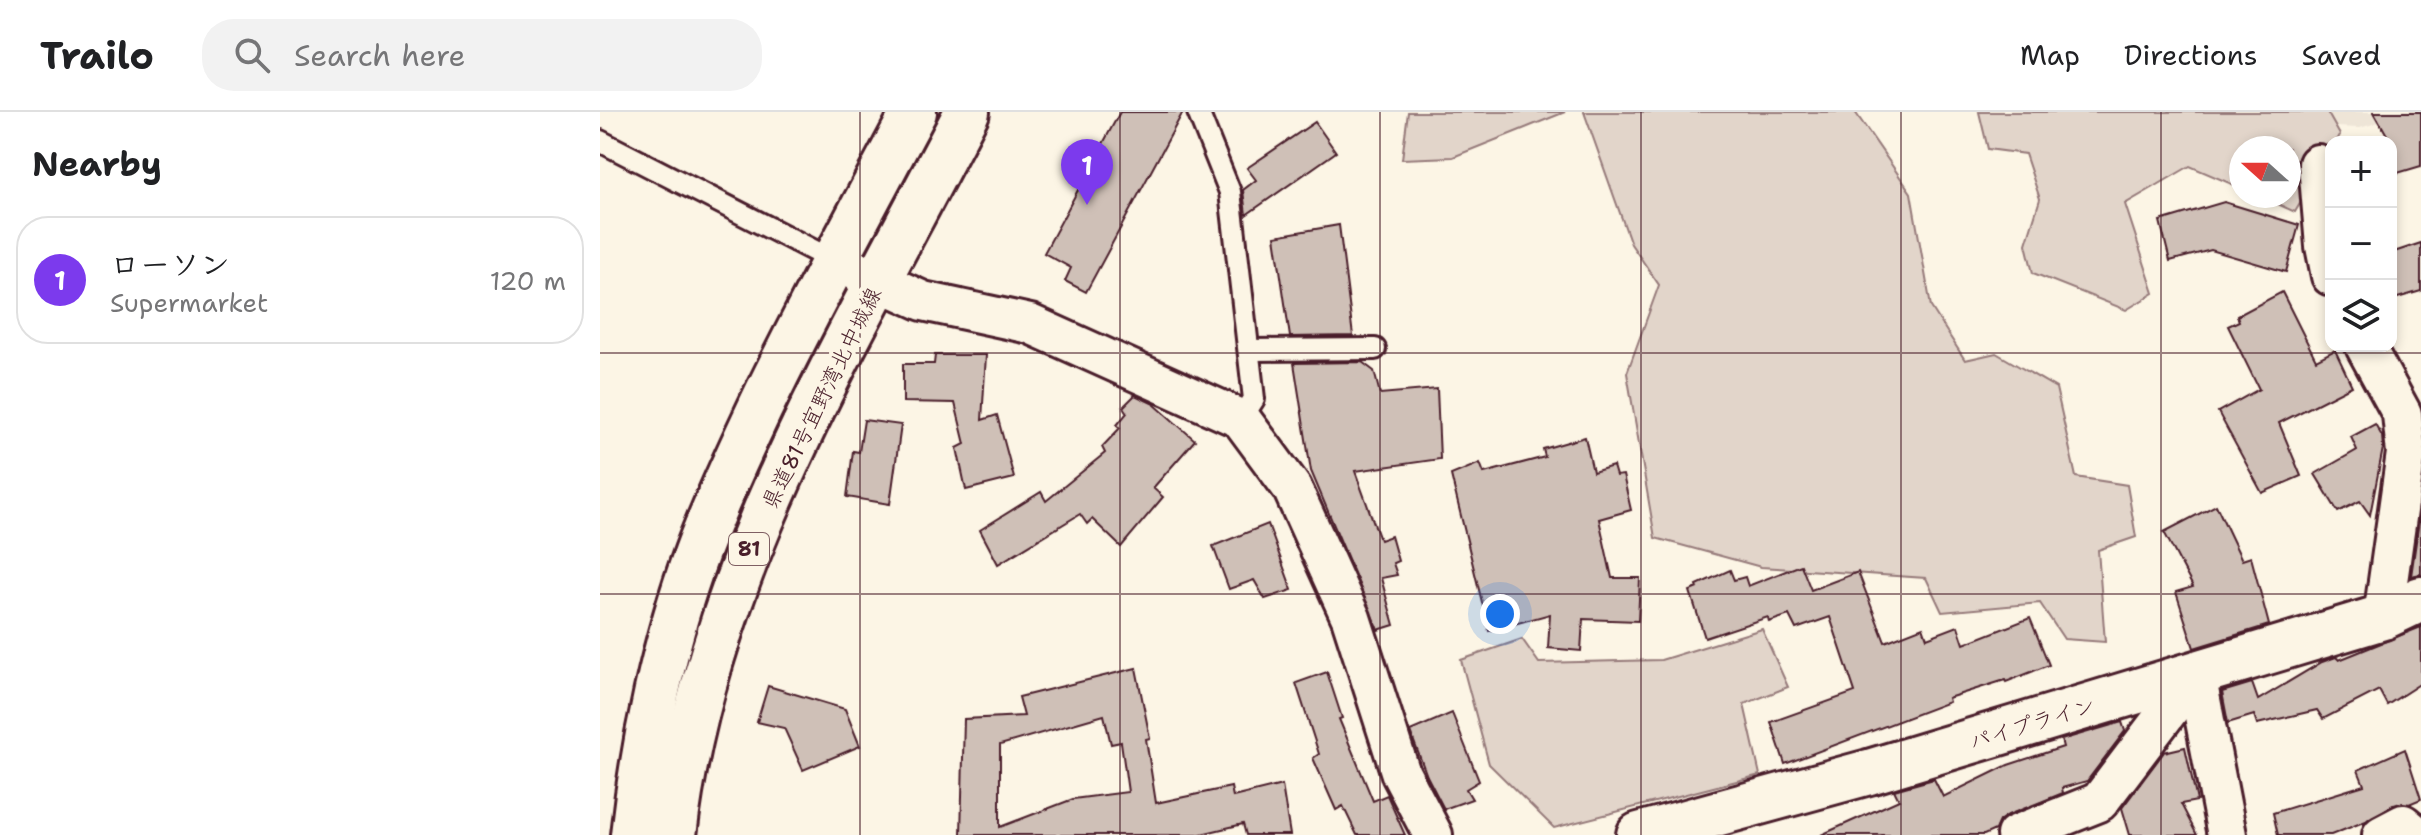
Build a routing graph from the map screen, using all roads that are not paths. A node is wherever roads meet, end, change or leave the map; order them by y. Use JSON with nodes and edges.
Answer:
{"nodes":[{"id":1,"x":914,"y":112,"type":"edge"},
{"id":2,"x":967,"y":112,"type":"edge"},
{"id":3,"x":1198,"y":112,"type":"edge"},
{"id":4,"x":600,"y":141,"type":"edge"},
{"id":5,"x":2318,"y":164,"type":"dead end"},
{"id":6,"x":2325,"y":246,"type":"edge"},
{"id":7,"x":834,"y":261,"type":"junction"},
{"id":8,"x":878,"y":283,"type":"junction"},
{"id":9,"x":1375,"y":349,"type":"dead end"},
{"id":10,"x":1249,"y":350,"type":"junction"},
{"id":11,"x":2368,"y":352,"type":"edge"},
{"id":12,"x":1241,"y":419,"type":"junction"},
{"id":13,"x":2402,"y":608,"type":"edge"},
{"id":14,"x":2196,"y":674,"type":"junction"},
{"id":15,"x":633,"y":835,"type":"edge"},
{"id":16,"x":674,"y":835,"type":"edge"},
{"id":17,"x":1433,"y":835,"type":"edge"},
{"id":18,"x":1639,"y":835,"type":"edge"},
{"id":19,"x":2016,"y":835,"type":"edge"},
{"id":20,"x":2227,"y":835,"type":"edge"},
{"id":21,"x":2382,"y":835,"type":"edge"},
{"id":22,"x":2416,"y":835,"type":"edge"}],
"edges":[{"from":1,"to":7,"type":"main road","number":"81"},
{"from":2,"to":8,"type":"main road","name":"県道81号宜野湾北中城線","number":"81"},
{"from":3,"to":10,"type":"lane"},
{"from":4,"to":7,"type":"lane"},
{"from":5,"to":6,"type":"street"},
{"from":7,"to":8,"type":"street"},
{"from":7,"to":15,"type":"main road","number":"81"},
{"from":8,"to":12,"type":"street"},
{"from":8,"to":16,"type":"main road","name":"県道81号宜野湾北中城線","number":"81"},
{"from":9,"to":10,"type":"lane"},
{"from":10,"to":12,"type":"lane"},
{"from":11,"to":13,"type":"street"},
{"from":12,"to":17,"type":"street"},
{"from":13,"to":14,"type":"main road","name":"パイプライン"},
{"from":14,"to":18,"type":"main road","name":"パイプライン"},
{"from":14,"to":19,"type":"street"},
{"from":14,"to":20,"type":"street"},
{"from":21,"to":22,"type":"street"}]}
